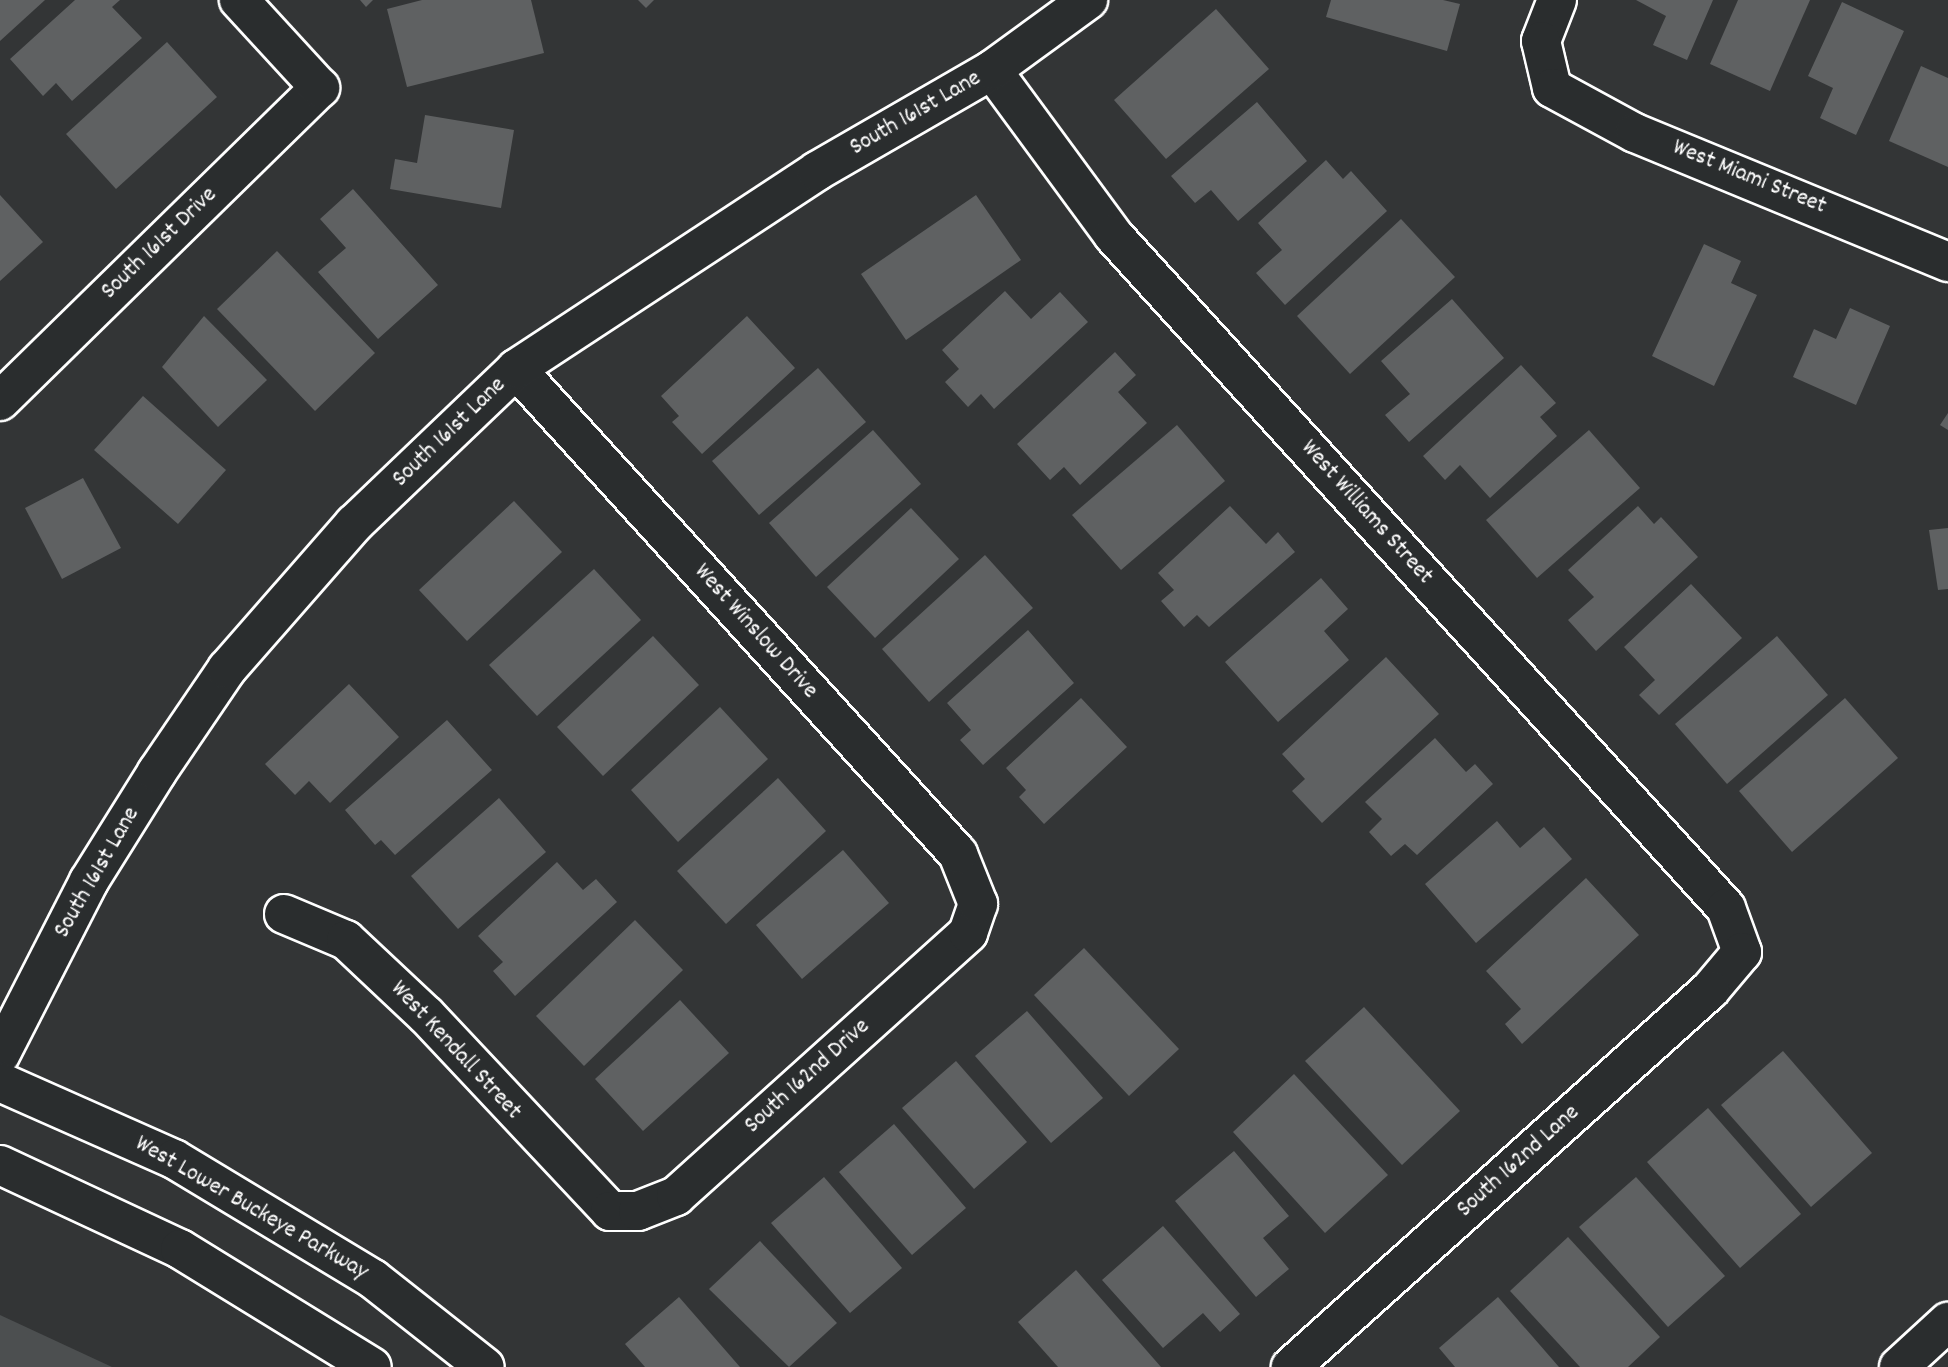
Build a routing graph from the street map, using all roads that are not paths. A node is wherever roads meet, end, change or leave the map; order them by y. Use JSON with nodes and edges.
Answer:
{"nodes":[{"id":1,"x":239,"y":0,"type":"edge"},
{"id":2,"x":1088,"y":0,"type":"edge"},
{"id":3,"x":1557,"y":0,"type":"edge"},
{"id":4,"x":992,"y":70,"type":"junction"},
{"id":5,"x":1948,"y":262,"type":"edge"},
{"id":6,"x":516,"y":369,"type":"junction"},
{"id":7,"x":0,"y":401,"type":"edge"},
{"id":8,"x":978,"y":904,"type":"joint"},
{"id":9,"x":284,"y":914,"type":"dead end"},
{"id":10,"x":1742,"y":952,"type":"joint"},
{"id":11,"x":0,"y":1055,"type":"edge"},
{"id":12,"x":0,"y":1082,"type":"edge"},
{"id":13,"x":0,"y":1165,"type":"edge"},
{"id":14,"x":610,"y":1211,"type":"joint"},
{"id":15,"x":1948,"y":1322,"type":"edge"},
{"id":16,"x":372,"y":1367,"type":"edge"},
{"id":17,"x":485,"y":1367,"type":"edge"},
{"id":18,"x":1292,"y":1367,"type":"edge"},
{"id":19,"x":1899,"y":1367,"type":"edge"}],
"edges":[{"from":1,"to":7,"type":"street","name":"South 161st Drive"},
{"from":2,"to":4,"type":"street","name":"South 161st Lane"},
{"from":3,"to":5,"type":"street","name":"West Miami Street"},
{"from":4,"to":6,"type":"street","name":"South 161st Lane"},
{"from":4,"to":10,"type":"street","name":"West Williams Street"},
{"from":6,"to":8,"type":"street","name":"West Winslow Drive"},
{"from":6,"to":11,"type":"street","name":"South 161st Lane"},
{"from":8,"to":14,"type":"street","name":"South 162nd Drive"},
{"from":9,"to":14,"type":"street","name":"West Kendall Street"},
{"from":10,"to":18,"type":"street","name":"South 162nd Lane"},
{"from":12,"to":17,"type":"street","name":"West Lower Buckeye Parkway"},
{"from":13,"to":16,"type":"street"},
{"from":15,"to":19,"type":"street"}]}
